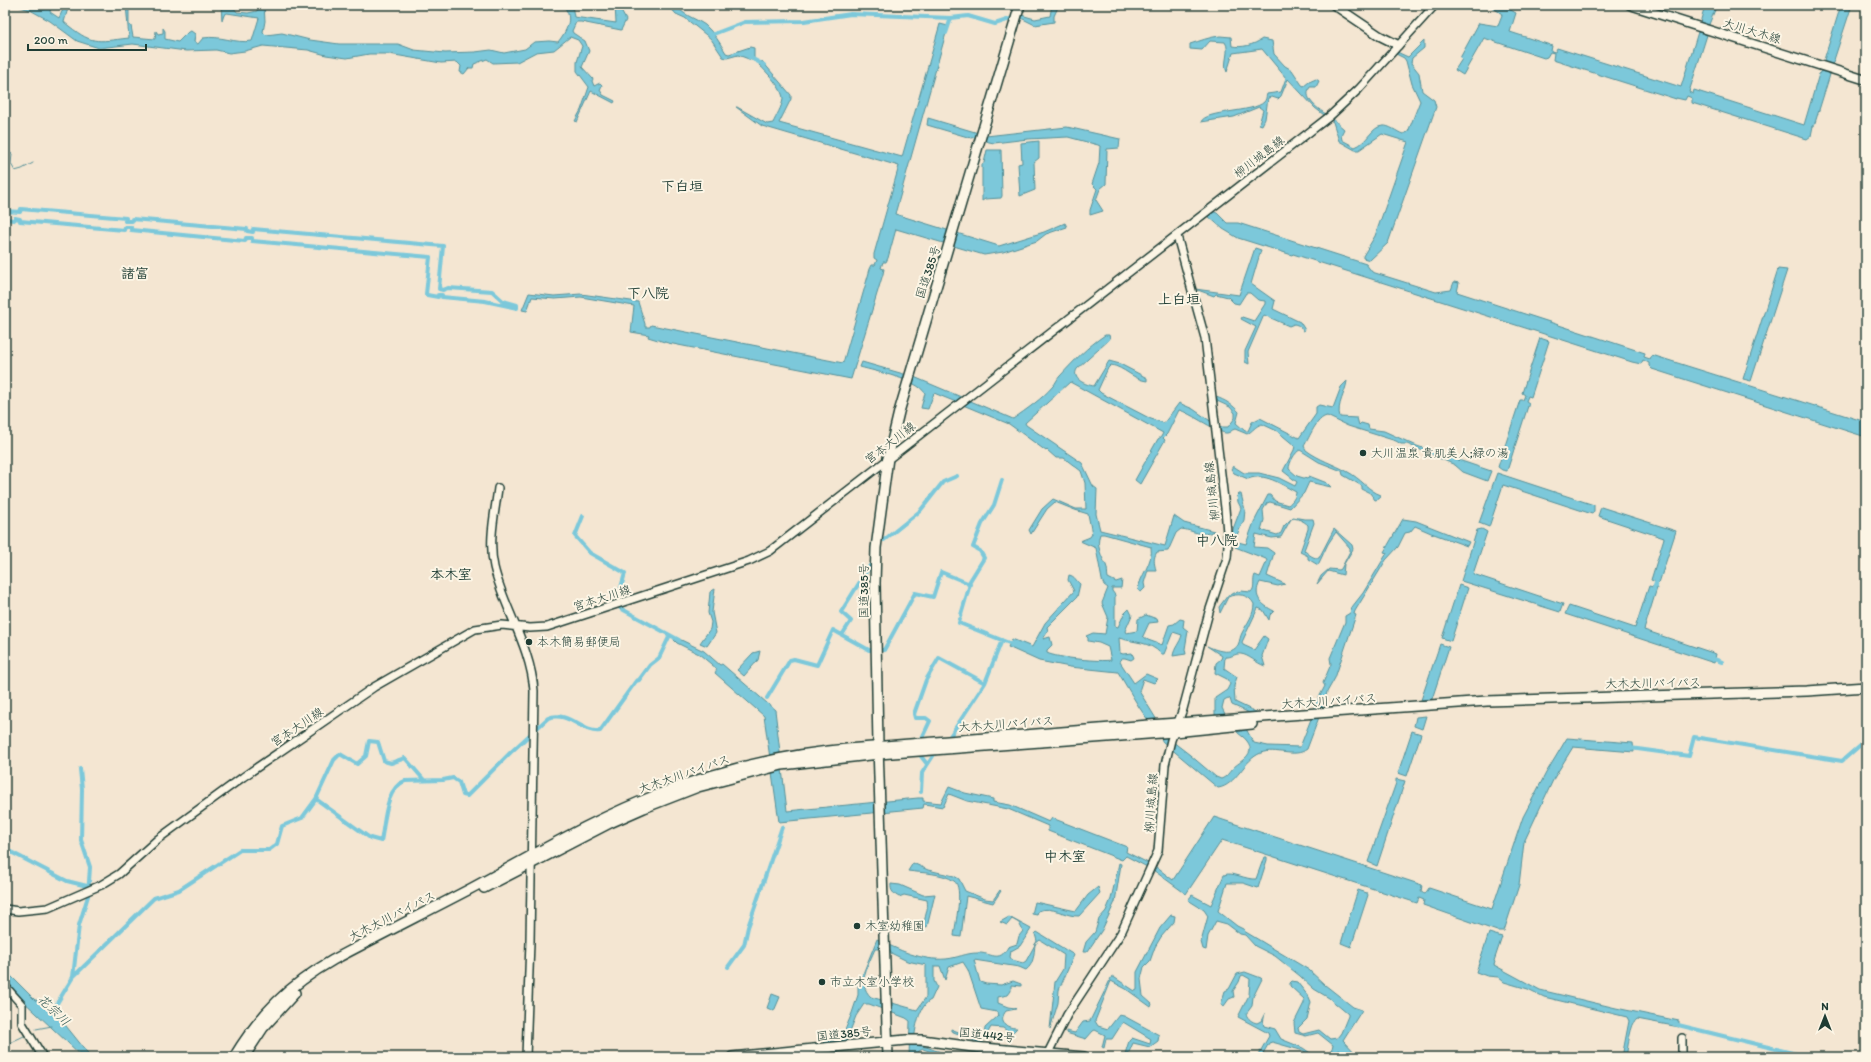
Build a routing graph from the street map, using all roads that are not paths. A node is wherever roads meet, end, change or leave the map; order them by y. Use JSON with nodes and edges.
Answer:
{"nodes":[{"id":1,"x":1020,"y":5,"type":"edge"},
{"id":2,"x":1334,"y":5,"type":"edge"},
{"id":3,"x":1435,"y":5,"type":"edge"},
{"id":4,"x":1630,"y":5,"type":"edge"},
{"id":5,"x":1398,"y":45,"type":"junction"},
{"id":6,"x":1866,"y":80,"type":"edge"},
{"id":7,"x":1176,"y":236,"type":"junction"},
{"id":8,"x":888,"y":458,"type":"junction"},
{"id":9,"x":498,"y":488,"type":"dead end"},
{"id":10,"x":516,"y":626,"type":"junction"},
{"id":11,"x":1866,"y":687,"type":"edge"},
{"id":12,"x":1866,"y":692,"type":"edge"},
{"id":13,"x":1710,"y":696,"type":"junction"},
{"id":14,"x":1172,"y":732,"type":"junction"},
{"id":15,"x":878,"y":750,"type":"junction"},
{"id":16,"x":532,"y":860,"type":"junction"},
{"id":17,"x":503,"y":875,"type":"junction"},
{"id":18,"x":5,"y":908,"type":"edge"},
{"id":19,"x":5,"y":986,"type":"edge"},
{"id":20,"x":1682,"y":1038,"type":"dead end"},
{"id":21,"x":887,"y":1041,"type":"junction"},
{"id":22,"x":1047,"y":1055,"type":"edge"},
{"id":23,"x":44,"y":1057,"type":"edge"},
{"id":24,"x":234,"y":1057,"type":"edge"},
{"id":25,"x":244,"y":1057,"type":"edge"},
{"id":26,"x":526,"y":1057,"type":"edge"},
{"id":27,"x":732,"y":1057,"type":"edge"},
{"id":28,"x":888,"y":1057,"type":"edge"},
{"id":29,"x":1084,"y":1057,"type":"edge"},
{"id":30,"x":1682,"y":1057,"type":"edge"}],
"edges":[{"from":1,"to":8,"type":"highway","name":"国道385号"},
{"from":2,"to":5,"type":"main road"},
{"from":3,"to":5,"type":"main road","name":"柳川城島線"},
{"from":4,"to":6,"type":"main road","name":"大川大木線"},
{"from":5,"to":7,"type":"main road","name":"柳川城島線"},
{"from":7,"to":8,"type":"main road","name":"宮本大川線"},
{"from":7,"to":14,"type":"main road","name":"柳川城島線"},
{"from":8,"to":10,"type":"main road","name":"宮本大川線"},
{"from":8,"to":15,"type":"highway","name":"国道385号"},
{"from":9,"to":10,"type":"main road"},
{"from":10,"to":16,"type":"main road"},
{"from":10,"to":18,"type":"main road","name":"宮本大川線"},
{"from":11,"to":13,"type":"highway","name":"大木大川バイパス"},
{"from":12,"to":13,"type":"highway","name":"大木大川バイパス"},
{"from":13,"to":14,"type":"highway","name":"大木大川バイパス"},
{"from":14,"to":15,"type":"highway","name":"大木大川バイパス"},
{"from":14,"to":15,"type":"highway","name":"大木大川バイパス"},
{"from":14,"to":22,"type":"main road","name":"柳川城島線"},
{"from":15,"to":16,"type":"highway","name":"大木大川バイパス"},
{"from":15,"to":21,"type":"highway","name":"国道385号"},
{"from":16,"to":17,"type":"highway","name":"大木大川バイパス"},
{"from":16,"to":26,"type":"main road"},
{"from":17,"to":24,"type":"highway","name":"大木大川バイパス"},
{"from":17,"to":25,"type":"highway","name":"大木大川バイパス"},
{"from":19,"to":23,"type":"main road"},
{"from":20,"to":30,"type":"main road"},
{"from":21,"to":22,"type":"highway","name":"国道442号"},
{"from":21,"to":27,"type":"highway","name":"国道385号"},
{"from":21,"to":28,"type":"highway"},
{"from":22,"to":29,"type":"highway","name":"国道442号"}]}
